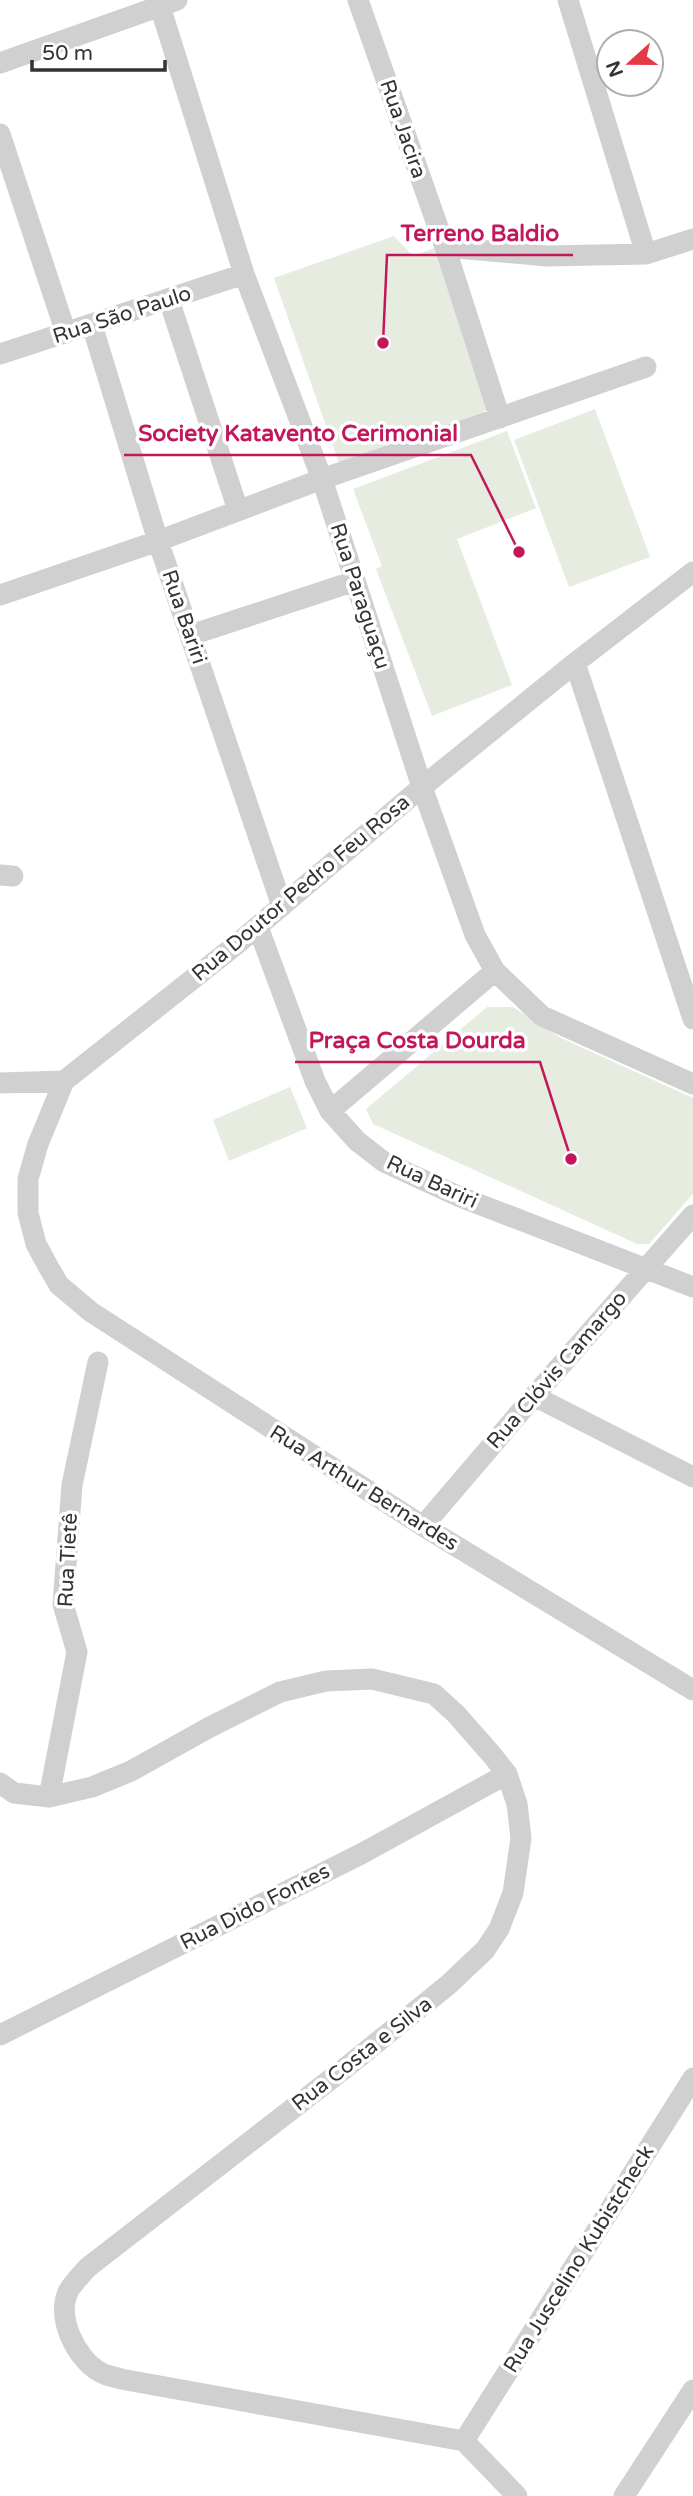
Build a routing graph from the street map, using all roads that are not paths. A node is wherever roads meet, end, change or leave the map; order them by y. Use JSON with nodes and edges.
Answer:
{"nodes":[{"id":1,"x":358,"y":0,"type":"edge"},
{"id":2,"x":568,"y":0,"type":"edge"},
{"id":3,"x":165,"y":2,"type":"edge"},
{"id":4,"x":0,"y":63,"type":"edge"},
{"id":5,"x":0,"y":134,"type":"edge"},
{"id":6,"x":693,"y":239,"type":"edge"},
{"id":7,"x":444,"y":247,"type":"junction"},
{"id":8,"x":646,"y":254,"type":"junction"},
{"id":9,"x":244,"y":274,"type":"junction"},
{"id":10,"x":169,"y":300,"type":"junction"},
{"id":11,"x":92,"y":326,"type":"junction"},
{"id":12,"x":66,"y":333,"type":"junction"},
{"id":13,"x":0,"y":354,"type":"edge"},
{"id":14,"x":646,"y":368,"type":"dead end"},
{"id":15,"x":500,"y":418,"type":"junction"},
{"id":16,"x":322,"y":479,"type":"junction"},
{"id":17,"x":238,"y":510,"type":"junction"},
{"id":18,"x":158,"y":541,"type":"junction"},
{"id":19,"x":693,"y":572,"type":"edge"},
{"id":20,"x":355,"y":581,"type":"junction"},
{"id":21,"x":0,"y":595,"type":"edge"},
{"id":22,"x":191,"y":635,"type":"junction"},
{"id":23,"x":575,"y":663,"type":"junction"},
{"id":24,"x":422,"y":787,"type":"junction"},
{"id":25,"x":282,"y":906,"type":"junction"},
{"id":26,"x":258,"y":927,"type":"junction"},
{"id":27,"x":495,"y":971,"type":"junction"},
{"id":28,"x":693,"y":1019,"type":"edge"},
{"id":29,"x":64,"y":1081,"type":"junction"},
{"id":30,"x":0,"y":1083,"type":"edge"},
{"id":31,"x":693,"y":1084,"type":"edge"},
{"id":32,"x":330,"y":1111,"type":"junction"},
{"id":33,"x":693,"y":1215,"type":"edge"},
{"id":34,"x":49,"y":1268,"type":"joint"},
{"id":35,"x":644,"y":1270,"type":"junction"},
{"id":36,"x":693,"y":1287,"type":"edge"},
{"id":37,"x":98,"y":1362,"type":"dead end"},
{"id":38,"x":534,"y":1396,"type":"junction"},
{"id":39,"x":693,"y":1477,"type":"edge"},
{"id":40,"x":423,"y":1526,"type":"junction"},
{"id":41,"x":693,"y":1690,"type":"edge"},
{"id":42,"x":506,"y":1774,"type":"junction"},
{"id":43,"x":0,"y":1783,"type":"edge"},
{"id":44,"x":49,"y":1797,"type":"junction"},
{"id":45,"x":0,"y":2035,"type":"edge"},
{"id":46,"x":693,"y":2078,"type":"edge"},
{"id":47,"x":693,"y":2390,"type":"edge"},
{"id":48,"x":464,"y":2441,"type":"junction"},
{"id":49,"x":517,"y":2496,"type":"edge"},
{"id":50,"x":624,"y":2496,"type":"edge"}],
"edges":[{"from":1,"to":7,"type":"street","name":"Rua Jacira"},
{"from":2,"to":8,"type":"street"},
{"from":3,"to":4,"type":"street"},
{"from":3,"to":9,"type":"street","name":"Rua Paraguaçu"},
{"from":5,"to":12,"type":"street"},
{"from":6,"to":8,"type":"street"},
{"from":7,"to":8,"type":"street"},
{"from":7,"to":15,"type":"street","name":"Rua Jacira"},
{"from":9,"to":10,"type":"street","name":"Rua São Paulo"},
{"from":9,"to":16,"type":"street","name":"Rua Paraguaçu"},
{"from":10,"to":11,"type":"street","name":"Rua São Paulo"},
{"from":10,"to":17,"type":"street"},
{"from":11,"to":12,"type":"street","name":"Rua São Paulo"},
{"from":11,"to":18,"type":"street","name":"Rua Bariri"},
{"from":12,"to":13,"type":"street","name":"Rua São Paulo"},
{"from":14,"to":15,"type":"street"},
{"from":15,"to":16,"type":"street"},
{"from":16,"to":17,"type":"street"},
{"from":16,"to":20,"type":"street","name":"Rua Paraguaçu"},
{"from":17,"to":18,"type":"street"},
{"from":18,"to":21,"type":"street"},
{"from":18,"to":22,"type":"street","name":"Rua Bariri"},
{"from":19,"to":23,"type":"street","name":"Rua Doutor Pedro Feu Rosa"},
{"from":20,"to":22,"type":"street"},
{"from":20,"to":24,"type":"street","name":"Rua Paraguaçu"},
{"from":22,"to":25,"type":"street","name":"Rua Bariri"},
{"from":23,"to":24,"type":"street","name":"Rua Doutor Pedro Feu Rosa"},
{"from":23,"to":28,"type":"street"},
{"from":24,"to":25,"type":"street","name":"Rua Doutor Pedro Feu Rosa"},
{"from":24,"to":27,"type":"street","name":"Rua Paraguaçu"},
{"from":25,"to":26,"type":"street","name":"Rua Doutor Pedro Feu Rosa"},
{"from":26,"to":29,"type":"street","name":"Rua Doutor Pedro Feu Rosa"},
{"from":26,"to":32,"type":"street","name":"Rua Bariri"},
{"from":27,"to":31,"type":"street","name":"Rua Paraguaçu"},
{"from":27,"to":32,"type":"street"},
{"from":29,"to":30,"type":"street"},
{"from":29,"to":34,"type":"street","name":"Rua Doutor Pedro Feu Rosa"},
{"from":32,"to":35,"type":"street","name":"Rua Bariri"},
{"from":33,"to":35,"type":"street","name":"Rua Clóvis Camargo"},
{"from":34,"to":40,"type":"street","name":"Rua Arthur Bernardes"},
{"from":35,"to":36,"type":"street","name":"Rua Bariri"},
{"from":35,"to":38,"type":"street","name":"Rua Clóvis Camargo"},
{"from":37,"to":44,"type":"street","name":"Rua Tietê"},
{"from":38,"to":39,"type":"street"},
{"from":38,"to":40,"type":"street","name":"Rua Clóvis Camargo"},
{"from":40,"to":41,"type":"street","name":"Rua Arthur Bernardes"},
{"from":42,"to":44,"type":"street","name":"Rua Costa e Silva"},
{"from":42,"to":45,"type":"street","name":"Rua Dido Fontes"},
{"from":42,"to":48,"type":"street","name":"Rua Costa e Silva"},
{"from":43,"to":44,"type":"street","name":"Rua Costa e Silva"},
{"from":46,"to":48,"type":"street","name":"Rua Juscelino Kubistcheck"},
{"from":47,"to":50,"type":"street"},
{"from":48,"to":49,"type":"street"}]}
